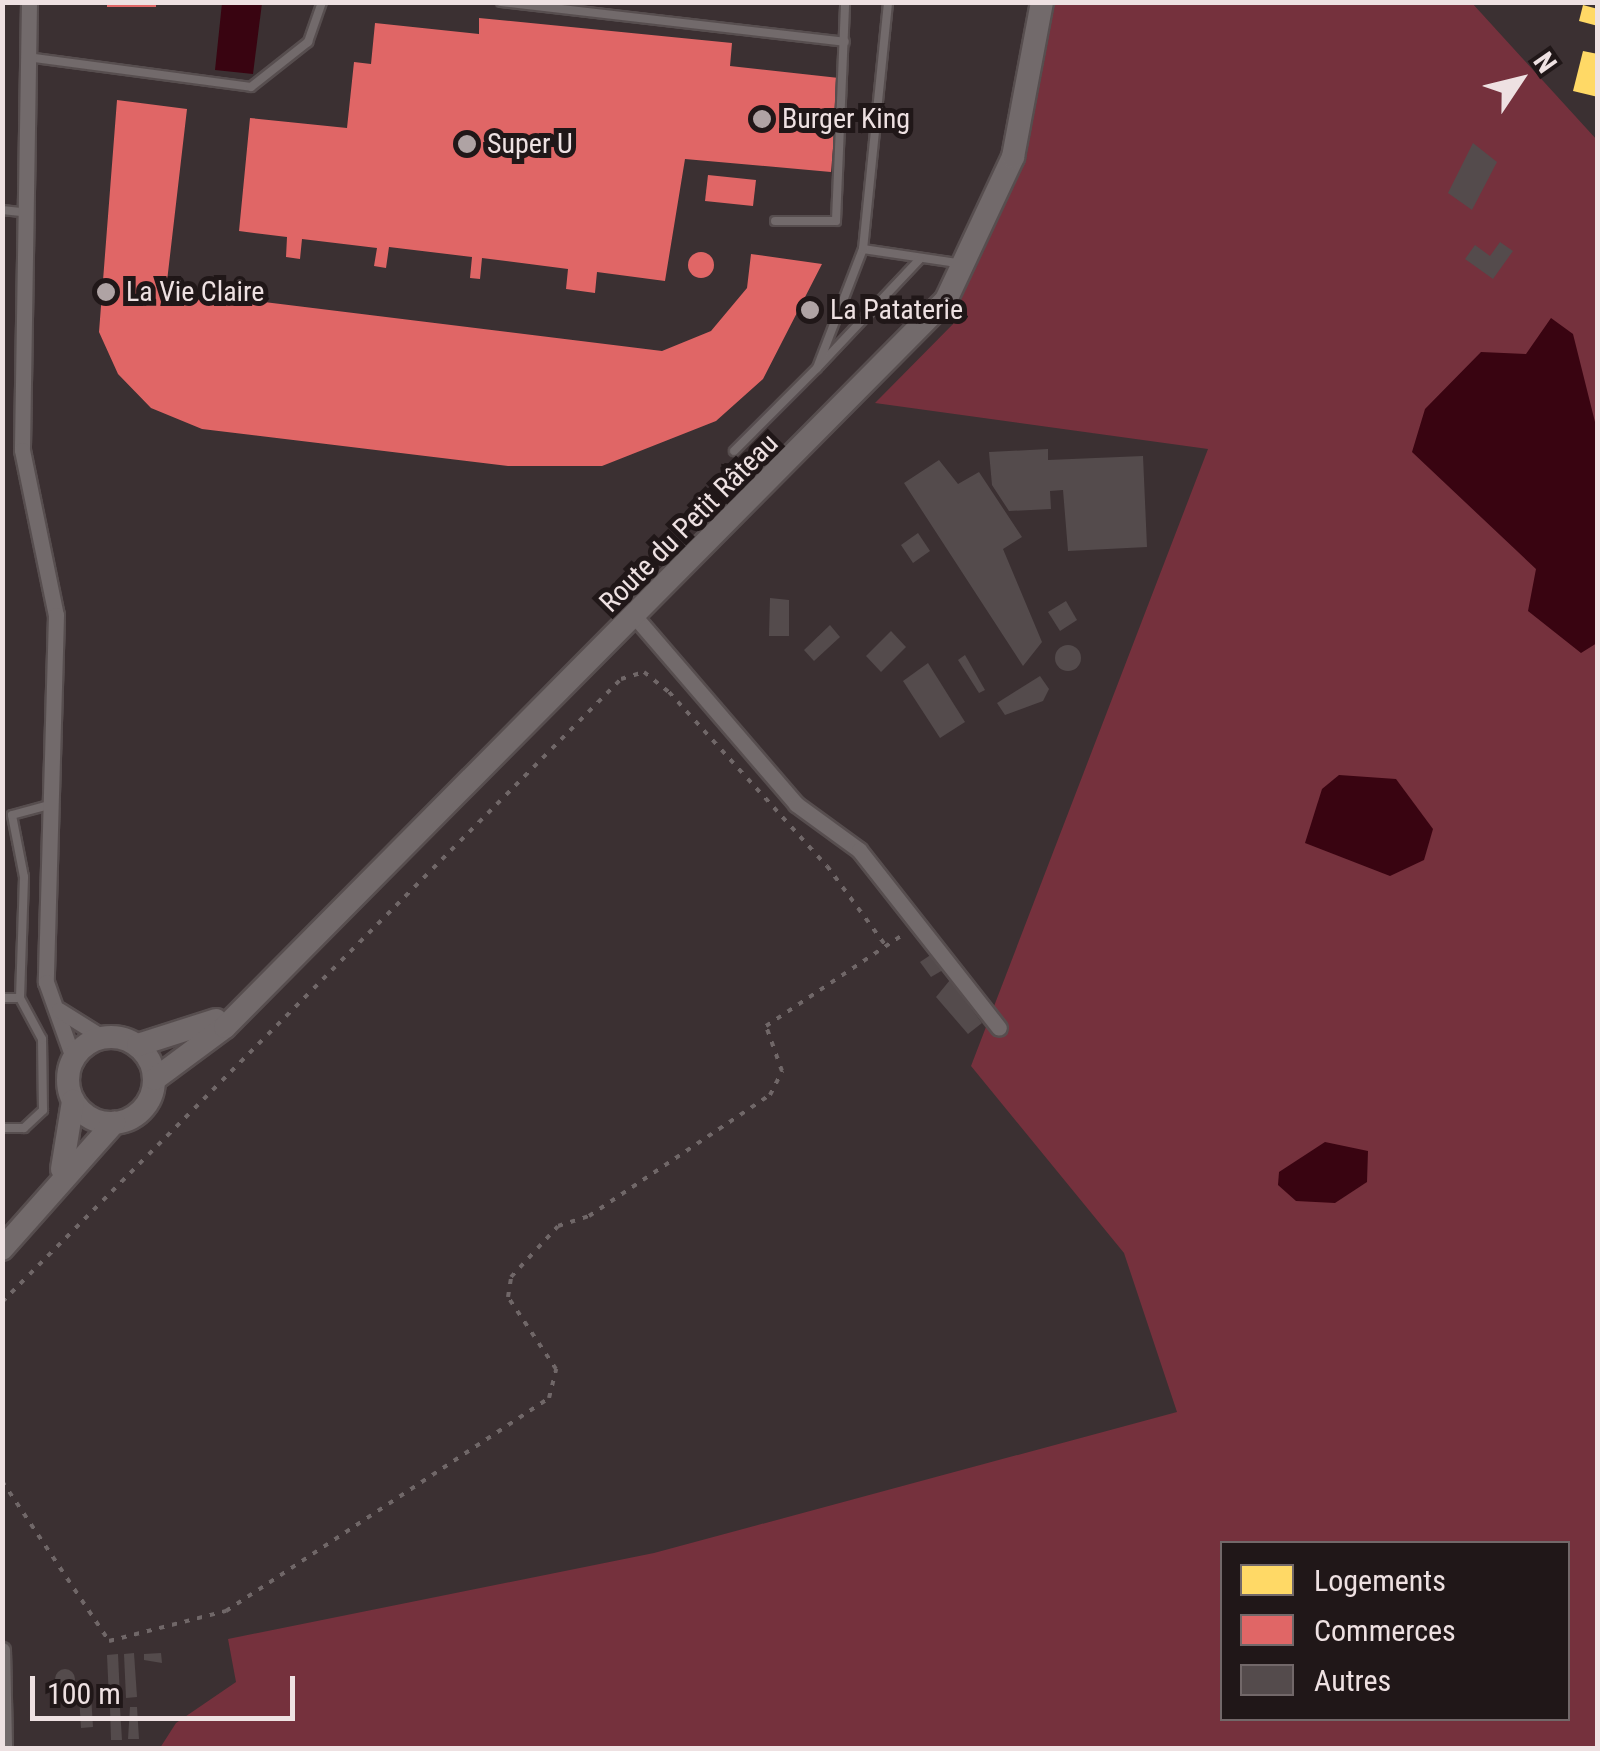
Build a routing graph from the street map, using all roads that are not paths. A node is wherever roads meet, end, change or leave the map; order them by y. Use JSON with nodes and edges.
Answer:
{"nodes":[{"id":1,"x":28,"y":2,"type":"edge"},
{"id":2,"x":322,"y":2,"type":"edge"},
{"id":3,"x":500,"y":2,"type":"edge"},
{"id":4,"x":845,"y":2,"type":"edge"},
{"id":5,"x":888,"y":2,"type":"edge"},
{"id":6,"x":1042,"y":2,"type":"edge"},
{"id":7,"x":552,"y":6,"type":"edge"},
{"id":8,"x":845,"y":42,"type":"junction"},
{"id":9,"x":26,"y":56,"type":"junction"},
{"id":10,"x":2,"y":210,"type":"edge"},
{"id":11,"x":21,"y":212,"type":"junction"},
{"id":12,"x":775,"y":221,"type":"dead end"},
{"id":13,"x":863,"y":249,"type":"junction"},
{"id":14,"x":919,"y":260,"type":"junction"},
{"id":15,"x":968,"y":264,"type":"junction"},
{"id":16,"x":817,"y":368,"type":"junction"},
{"id":17,"x":734,"y":451,"type":"dead end"},
{"id":18,"x":637,"y":619,"type":"junction"},
{"id":19,"x":46,"y":806,"type":"junction"},
{"id":20,"x":2,"y":998,"type":"edge"},
{"id":21,"x":20,"y":998,"type":"junction"},
{"id":22,"x":246,"y":1005,"type":"junction"},
{"id":23,"x":59,"y":1010,"type":"junction"},
{"id":24,"x":999,"y":1028,"type":"dead end"},
{"id":25,"x":102,"y":1037,"type":"junction"},
{"id":26,"x":138,"y":1046,"type":"junction"},
{"id":27,"x":74,"y":1058,"type":"junction"},
{"id":28,"x":155,"y":1079,"type":"junction"},
{"id":29,"x":73,"y":1101,"type":"junction"},
{"id":30,"x":114,"y":1124,"type":"junction"},
{"id":31,"x":2,"y":1128,"type":"edge"},
{"id":32,"x":46,"y":1204,"type":"junction"},
{"id":33,"x":2,"y":1249,"type":"edge"},
{"id":34,"x":2,"y":1650,"type":"edge"},
{"id":35,"x":3,"y":1730,"type":"edge"},
{"id":36,"x":4,"y":1748,"type":"edge"}],
"edges":[{"from":1,"to":9,"type":"street"},
{"from":2,"to":9,"type":"lane"},
{"from":3,"to":7,"type":"lane"},
{"from":4,"to":8,"type":"lane"},
{"from":5,"to":13,"type":"lane"},
{"from":6,"to":15,"type":"street","name":"Route du Petit Râteau"},
{"from":7,"to":8,"type":"lane"},
{"from":8,"to":12,"type":"lane"},
{"from":9,"to":11,"type":"street"},
{"from":10,"to":11,"type":"lane"},
{"from":11,"to":19,"type":"street"},
{"from":13,"to":14,"type":"lane"},
{"from":13,"to":16,"type":"lane"},
{"from":14,"to":15,"type":"lane"},
{"from":14,"to":16,"type":"lane"},
{"from":15,"to":18,"type":"street","name":"Route du Petit Râteau"},
{"from":16,"to":17,"type":"lane"},
{"from":18,"to":22,"type":"street","name":"Route du Petit Râteau"},
{"from":18,"to":24,"type":"street"},
{"from":19,"to":21,"type":"lane"},
{"from":19,"to":23,"type":"street"},
{"from":20,"to":21,"type":"lane"},
{"from":21,"to":31,"type":"lane"},
{"from":22,"to":26,"type":"street","name":"Route du Petit Râteau"},
{"from":22,"to":28,"type":"street","name":"Route du Petit Râteau"},
{"from":23,"to":25,"type":"street"},
{"from":23,"to":27,"type":"street"},
{"from":25,"to":26,"type":"street"},
{"from":25,"to":27,"type":"street"},
{"from":26,"to":28,"type":"street"},
{"from":27,"to":29,"type":"street"},
{"from":28,"to":30,"type":"street"},
{"from":29,"to":30,"type":"street"},
{"from":29,"to":32,"type":"street"},
{"from":30,"to":32,"type":"street"},
{"from":32,"to":33,"type":"street"},
{"from":34,"to":35,"type":"street"},
{"from":35,"to":36,"type":"street"}]}
